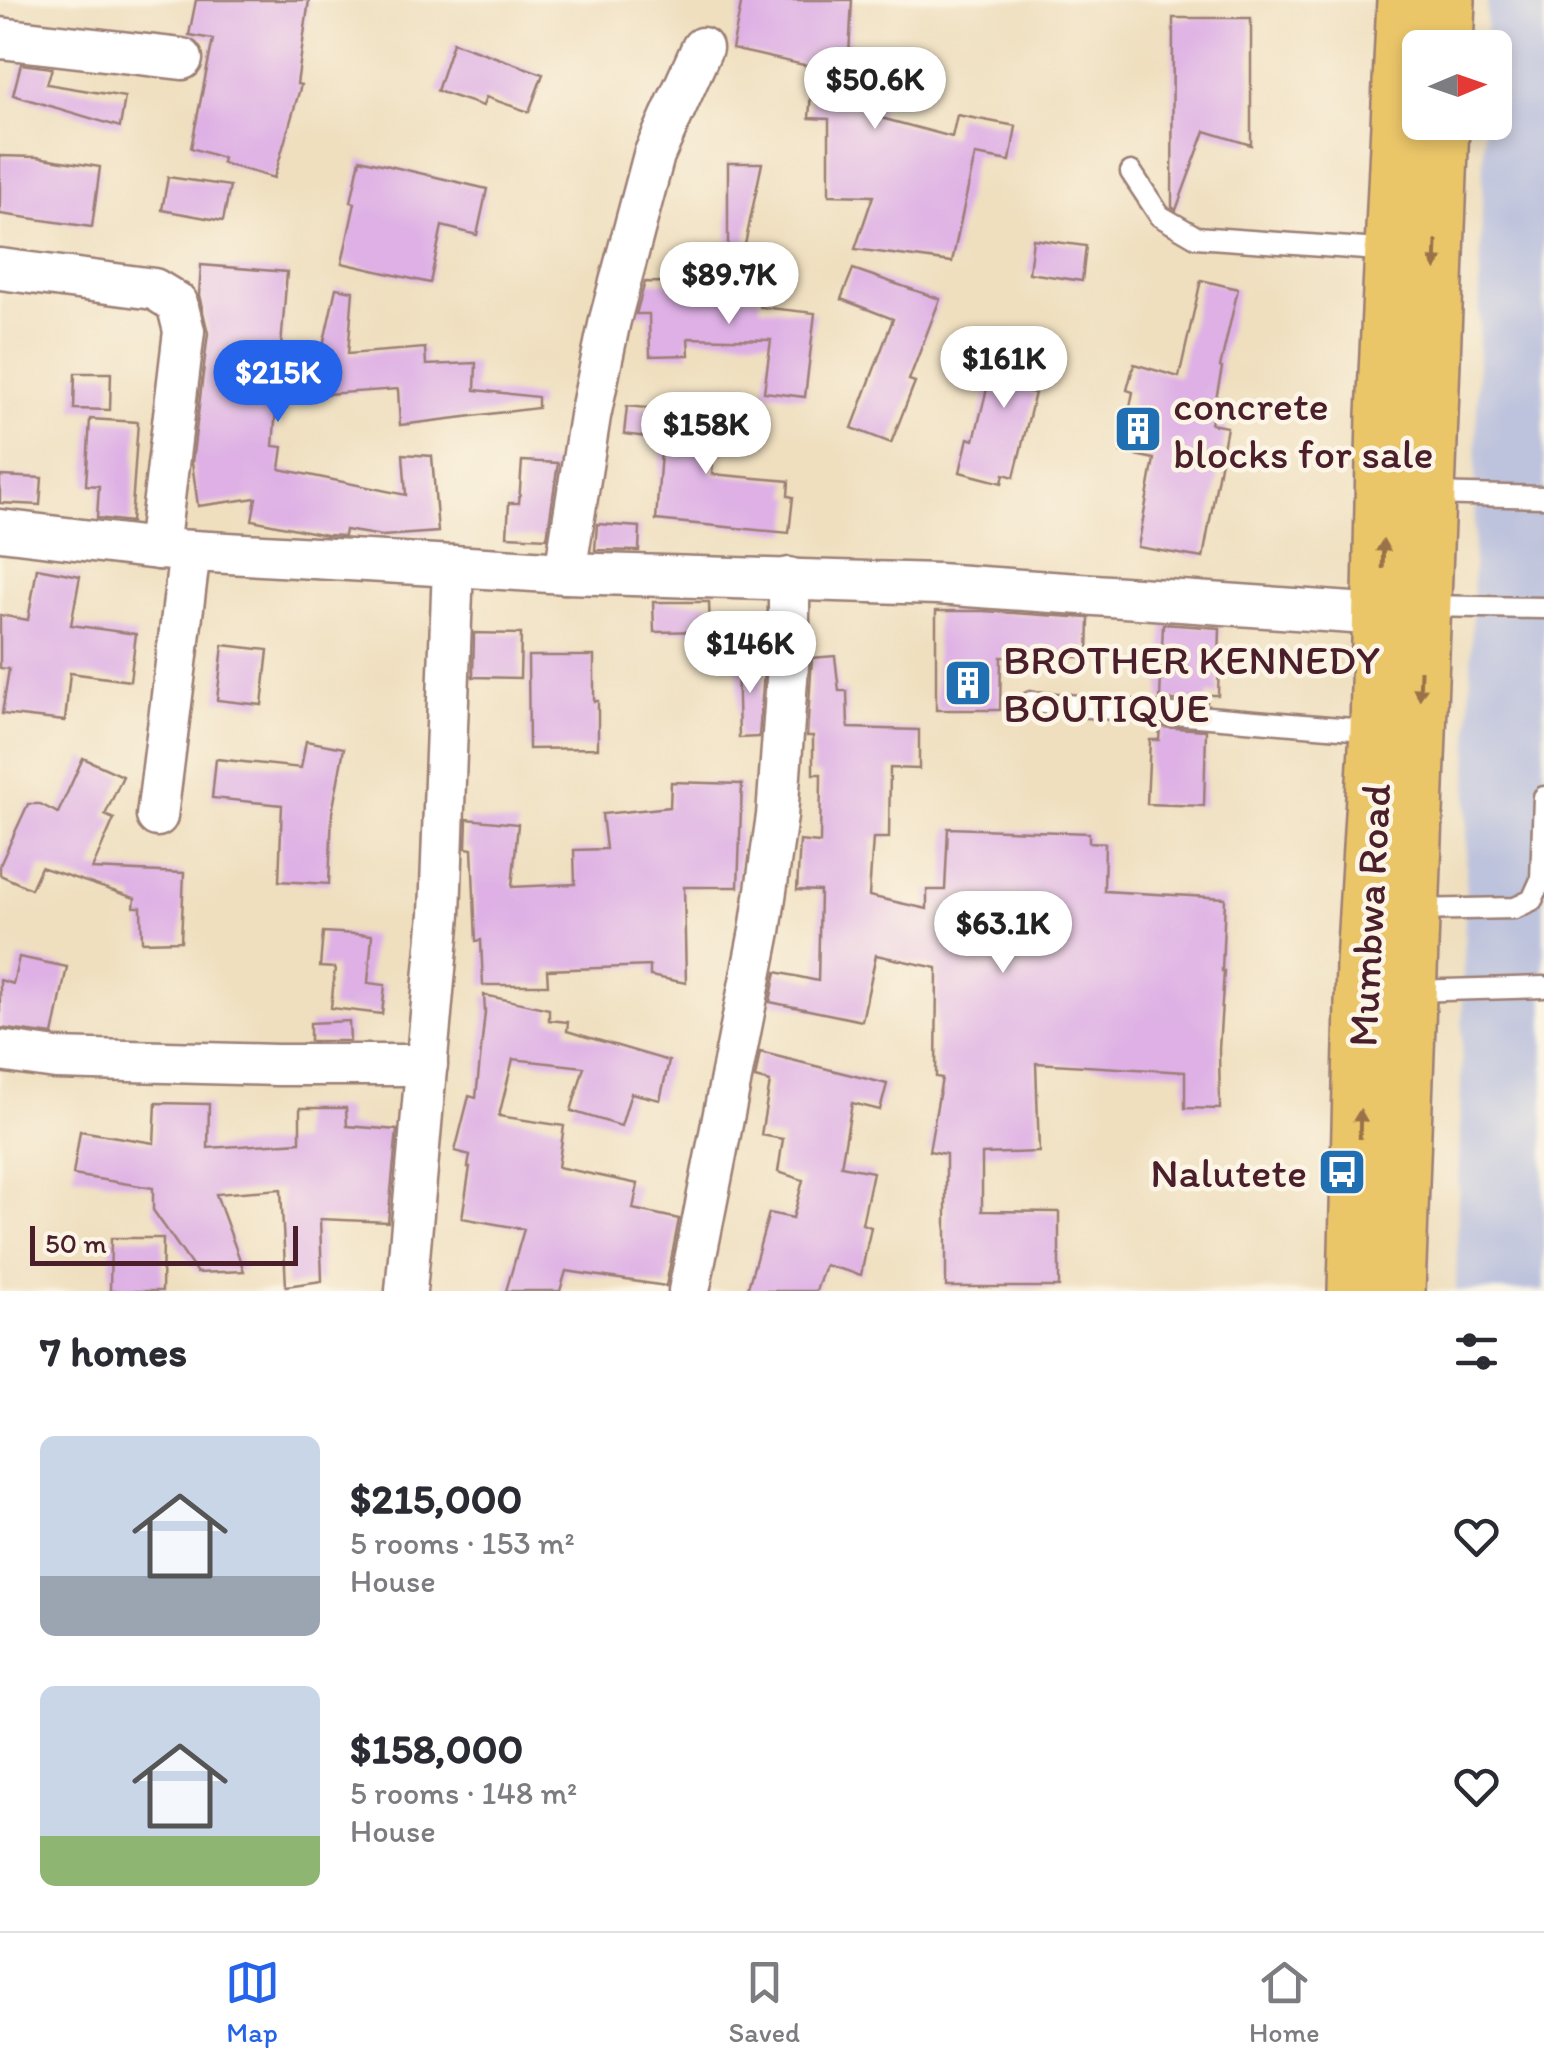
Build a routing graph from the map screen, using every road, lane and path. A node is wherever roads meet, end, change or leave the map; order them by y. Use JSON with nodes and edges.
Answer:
{"nodes":[{"id":1,"x":1405,"y":0,"type":"edge"},
{"id":2,"x":1447,"y":0,"type":"edge"},
{"id":3,"x":1446,"y":30,"type":"edge"},
{"id":4,"x":0,"y":38,"type":"edge"},
{"id":5,"x":702,"y":48,"type":"dead end"},
{"id":6,"x":182,"y":59,"type":"dead end"},
{"id":7,"x":1434,"y":140,"type":"edge"},
{"id":8,"x":1131,"y":172,"type":"dead end"},
{"id":9,"x":1417,"y":183,"type":"junction"},
{"id":10,"x":1394,"y":251,"type":"junction"},
{"id":11,"x":0,"y":268,"type":"edge"},
{"id":12,"x":1427,"y":494,"type":"junction"},
{"id":13,"x":1544,"y":497,"type":"edge"},
{"id":14,"x":0,"y":530,"type":"edge"},
{"id":15,"x":174,"y":550,"type":"junction"},
{"id":16,"x":452,"y":566,"type":"junction"},
{"id":17,"x":565,"y":572,"type":"junction"},
{"id":18,"x":789,"y":578,"type":"junction"},
{"id":19,"x":1544,"y":608,"type":"edge"},
{"id":20,"x":1402,"y":610,"type":"junction"},
{"id":21,"x":1031,"y":702,"type":"dead end"},
{"id":22,"x":1378,"y":731,"type":"junction"},
{"id":23,"x":1544,"y":797,"type":"edge"},
{"id":24,"x":158,"y":816,"type":"dead end"},
{"id":25,"x":1412,"y":910,"type":"junction"},
{"id":26,"x":1544,"y":987,"type":"edge"},
{"id":27,"x":1408,"y":991,"type":"junction"},
{"id":28,"x":0,"y":1052,"type":"edge"},
{"id":29,"x":427,"y":1065,"type":"junction"},
{"id":30,"x":406,"y":1291,"type":"edge"},
{"id":31,"x":689,"y":1291,"type":"edge"},
{"id":32,"x":1356,"y":1291,"type":"edge"},
{"id":33,"x":1397,"y":1291,"type":"edge"}],
"edges":[{"from":1,"to":9,"type":"main road","name":"Mumbwa Road"},
{"from":2,"to":3,"type":"main road"},
{"from":4,"to":6,"type":"street"},
{"from":5,"to":17,"type":"street"},
{"from":7,"to":9,"type":"main road","name":"Mumbwa Road"},
{"from":8,"to":10,"type":"lane"},
{"from":9,"to":10,"type":"main road","name":"Mumbwa Road"},
{"from":9,"to":12,"type":"main road","name":"Mumbwa Road","one_way":true},
{"from":20,"to":10,"type":"main road","name":"Mumbwa Road","one_way":true},
{"from":11,"to":15,"type":"street"},
{"from":12,"to":13,"type":"lane"},
{"from":12,"to":20,"type":"main road","name":"Mumbwa Road"},
{"from":14,"to":15,"type":"street"},
{"from":15,"to":16,"type":"street"},
{"from":15,"to":24,"type":"street"},
{"from":16,"to":17,"type":"street"},
{"from":16,"to":29,"type":"street"},
{"from":17,"to":18,"type":"street"},
{"from":18,"to":20,"type":"street"},
{"from":18,"to":31,"type":"street"},
{"from":19,"to":20,"type":"lane"},
{"from":20,"to":22,"type":"main road","name":"Mumbwa Road"},
{"from":20,"to":25,"type":"main road","name":"Mumbwa Road","one_way":true},
{"from":21,"to":22,"type":"lane"},
{"from":32,"to":22,"type":"main road","name":"Mumbwa Road","one_way":true},
{"from":23,"to":25,"type":"lane"},
{"from":25,"to":27,"type":"main road","name":"Mumbwa Road"},
{"from":26,"to":27,"type":"lane"},
{"from":27,"to":33,"type":"main road","name":"Mumbwa Road"},
{"from":28,"to":29,"type":"street"},
{"from":29,"to":30,"type":"street"}]}
